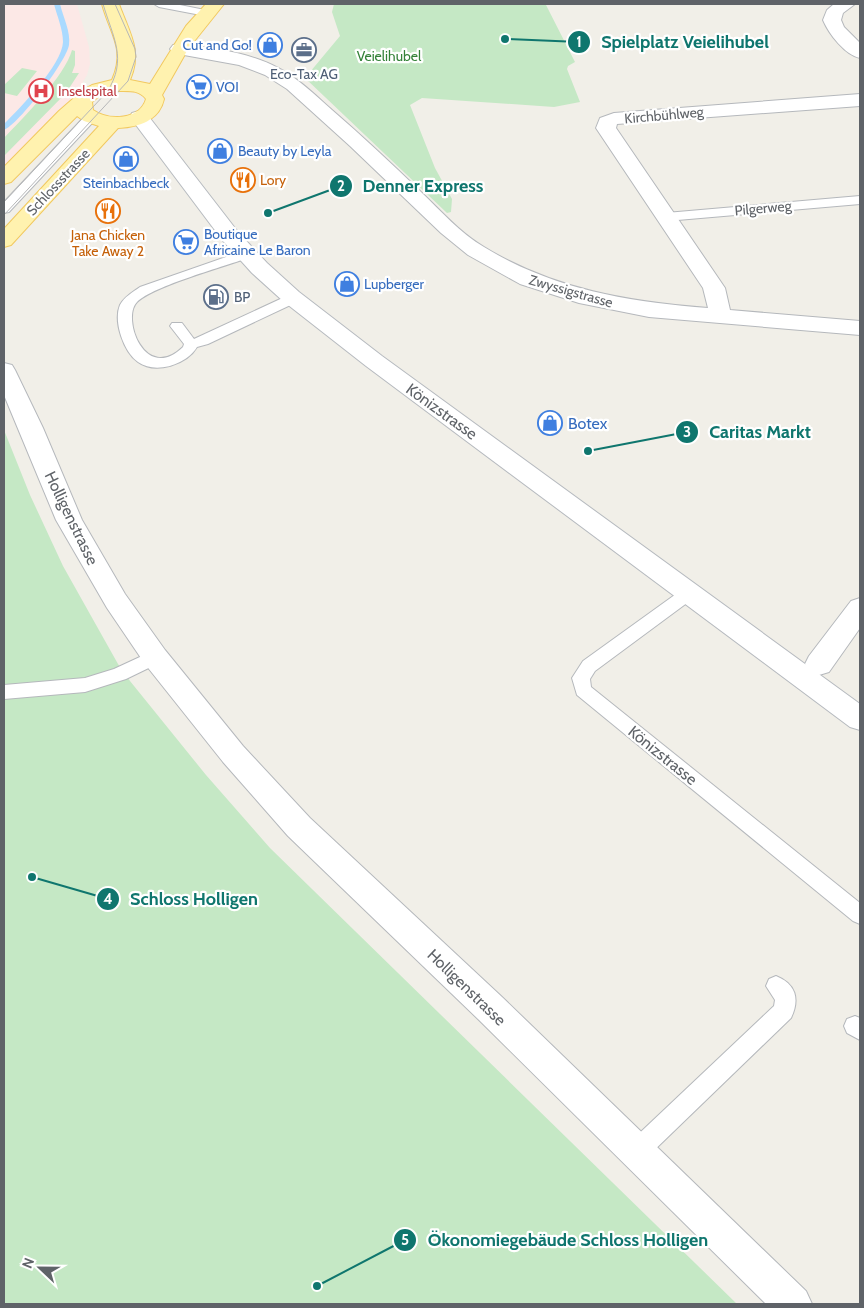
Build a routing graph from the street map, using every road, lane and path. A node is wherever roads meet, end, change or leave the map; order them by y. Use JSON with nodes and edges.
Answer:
{"nodes":[{"id":1,"x":110,"y":4,"type":"edge"},
{"id":2,"x":159,"y":4,"type":"edge"},
{"id":3,"x":846,"y":4,"type":"edge"},
{"id":4,"x":210,"y":8,"type":"edge"},
{"id":5,"x":179,"y":49,"type":"junction"},
{"id":6,"x":860,"y":53,"type":"edge"},
{"id":7,"x":119,"y":85,"type":"junction"},
{"id":8,"x":154,"y":96,"type":"junction"},
{"id":9,"x":860,"y":100,"type":"edge"},
{"id":10,"x":86,"y":110,"type":"junction"},
{"id":11,"x":139,"y":117,"type":"junction"},
{"id":12,"x":113,"y":122,"type":"junction"},
{"id":13,"x":4,"y":178,"type":"edge"},
{"id":14,"x":860,"y":200,"type":"edge"},
{"id":15,"x":4,"y":209,"type":"edge"},
{"id":16,"x":666,"y":217,"type":"junction"},
{"id":17,"x":4,"y":241,"type":"edge"},
{"id":18,"x":250,"y":257,"type":"junction"},
{"id":19,"x":294,"y":298,"type":"junction"},
{"id":20,"x":154,"y":300,"type":"dead end"},
{"id":21,"x":720,"y":316,"type":"junction"},
{"id":22,"x":177,"y":326,"type":"dead end"},
{"id":23,"x":860,"y":328,"type":"edge"},
{"id":24,"x":191,"y":344,"type":"junction"},
{"id":25,"x":4,"y":370,"type":"edge"},
{"id":26,"x":689,"y":593,"type":"junction"},
{"id":27,"x":860,"y":608,"type":"edge"},
{"id":28,"x":155,"y":658,"type":"junction"},
{"id":29,"x":819,"y":664,"type":"dead end"},
{"id":30,"x":4,"y":692,"type":"edge"},
{"id":31,"x":860,"y":719,"type":"edge"},
{"id":32,"x":860,"y":915,"type":"edge"},
{"id":33,"x":776,"y":986,"type":"dead end"},
{"id":34,"x":636,"y":1152,"type":"junction"},
{"id":35,"x":793,"y":1304,"type":"edge"}],
"edges":[{"from":1,"to":7,"type":"main road"},
{"from":2,"to":4,"type":"lane"},
{"from":3,"to":6,"type":"street"},
{"from":4,"to":5,"type":"main road"},
{"from":5,"to":8,"type":"main road"},
{"from":5,"to":21,"type":"street","name":"Zwyssigstrasse"},
{"from":7,"to":8,"type":"main road"},
{"from":7,"to":10,"type":"main road"},
{"from":8,"to":11,"type":"main road"},
{"from":9,"to":16,"type":"street","name":"Kirchbühlweg"},
{"from":10,"to":12,"type":"main road"},
{"from":10,"to":13,"type":"main road"},
{"from":10,"to":15,"type":"lane"},
{"from":11,"to":12,"type":"main road"},
{"from":11,"to":18,"type":"street","name":"Könizstrasse"},
{"from":12,"to":17,"type":"main road","name":"Schlossstrasse"},
{"from":14,"to":16,"type":"lane","name":"Pilgerweg"},
{"from":16,"to":21,"type":"street","name":"Kirchbühlweg"},
{"from":18,"to":19,"type":"street","name":"Könizstrasse"},
{"from":18,"to":20,"type":"lane"},
{"from":18,"to":24,"type":"lane"},
{"from":19,"to":24,"type":"lane"},
{"from":19,"to":26,"type":"street","name":"Könizstrasse"},
{"from":21,"to":23,"type":"street","name":"Zwyssigstrasse"},
{"from":22,"to":24,"type":"lane"},
{"from":25,"to":28,"type":"street","name":"Holligenstrasse"},
{"from":26,"to":31,"type":"street","name":"Könizstrasse"},
{"from":26,"to":32,"type":"lane","name":"Könizstrasse"},
{"from":27,"to":29,"type":"street"},
{"from":28,"to":30,"type":"lane"},
{"from":28,"to":34,"type":"street","name":"Holligenstrasse"},
{"from":33,"to":34,"type":"lane"},
{"from":34,"to":35,"type":"street","name":"Holligenstrasse"}]}
